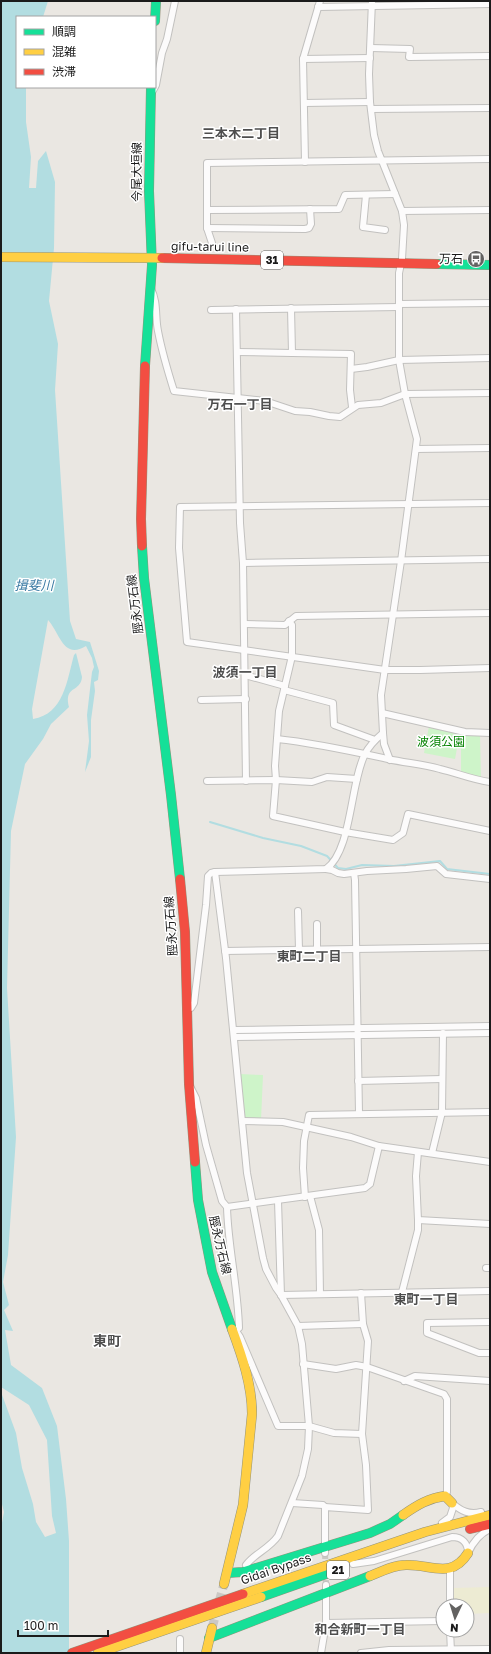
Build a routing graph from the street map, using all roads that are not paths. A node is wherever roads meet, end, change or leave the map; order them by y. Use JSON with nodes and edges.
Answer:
{"nodes":[{"id":1,"x":156,"y":1,"type":"edge"},
{"id":2,"x":175,"y":1,"type":"edge"},
{"id":3,"x":319,"y":4,"type":"edge"},
{"id":4,"x":372,"y":4,"type":"edge"},
{"id":5,"x":490,"y":4,"type":"edge"},
{"id":6,"x":155,"y":16,"type":"edge"},
{"id":7,"x":370,"y":48,"type":"junction"},
{"id":8,"x":490,"y":56,"type":"edge"},
{"id":9,"x":370,"y":58,"type":"junction"},
{"id":10,"x":303,"y":59,"type":"junction"},
{"id":11,"x":156,"y":85,"type":"edge"},
{"id":12,"x":151,"y":91,"type":"edge"},
{"id":13,"x":370,"y":102,"type":"junction"},
{"id":14,"x":304,"y":104,"type":"junction"},
{"id":15,"x":490,"y":108,"type":"edge"},
{"id":16,"x":371,"y":109,"type":"junction"},
{"id":17,"x":490,"y":159,"type":"edge"},
{"id":18,"x":381,"y":161,"type":"junction"},
{"id":19,"x":305,"y":162,"type":"junction"},
{"id":20,"x":395,"y":194,"type":"junction"},
{"id":21,"x":366,"y":195,"type":"junction"},
{"id":22,"x":310,"y":209,"type":"junction"},
{"id":23,"x":207,"y":210,"type":"junction"},
{"id":24,"x":490,"y":210,"type":"edge"},
{"id":25,"x":402,"y":211,"type":"junction"},
{"id":26,"x":207,"y":228,"type":"junction"},
{"id":27,"x":385,"y":230,"type":"dead end"},
{"id":28,"x":212,"y":243,"type":"dead end"},
{"id":29,"x":1,"y":257,"type":"edge"},
{"id":30,"x":148,"y":258,"type":"junction"},
{"id":31,"x":400,"y":264,"type":"junction"},
{"id":32,"x":490,"y":265,"type":"edge"},
{"id":33,"x":150,"y":288,"type":"junction"},
{"id":34,"x":490,"y":303,"type":"edge"},
{"id":35,"x":399,"y":305,"type":"junction"},
{"id":36,"x":291,"y":308,"type":"junction"},
{"id":37,"x":211,"y":310,"type":"dead end"},
{"id":38,"x":236,"y":310,"type":"junction"},
{"id":39,"x":237,"y":352,"type":"junction"},
{"id":40,"x":292,"y":353,"type":"junction"},
{"id":41,"x":490,"y":358,"type":"edge"},
{"id":42,"x":399,"y":360,"type":"junction"},
{"id":43,"x":351,"y":369,"type":"junction"},
{"id":44,"x":490,"y":393,"type":"edge"},
{"id":45,"x":405,"y":394,"type":"junction"},
{"id":46,"x":238,"y":398,"type":"junction"},
{"id":47,"x":352,"y":407,"type":"junction"},
{"id":48,"x":490,"y":448,"type":"edge"},
{"id":49,"x":416,"y":450,"type":"junction"},
{"id":50,"x":490,"y":503,"type":"edge"},
{"id":51,"x":409,"y":504,"type":"junction"},
{"id":52,"x":240,"y":506,"type":"junction"},
{"id":53,"x":490,"y":559,"type":"edge"},
{"id":54,"x":402,"y":561,"type":"junction"},
{"id":55,"x":243,"y":563,"type":"junction"},
{"id":56,"x":490,"y":613,"type":"edge"},
{"id":57,"x":394,"y":614,"type":"junction"},
{"id":58,"x":289,"y":621,"type":"junction"},
{"id":59,"x":245,"y":624,"type":"junction"},
{"id":60,"x":244,"y":649,"type":"junction"},
{"id":61,"x":292,"y":656,"type":"junction"},
{"id":62,"x":490,"y":668,"type":"edge"},
{"id":63,"x":385,"y":670,"type":"junction"},
{"id":64,"x":245,"y":675,"type":"junction"},
{"id":65,"x":285,"y":688,"type":"junction"},
{"id":66,"x":246,"y":699,"type":"junction"},
{"id":67,"x":201,"y":700,"type":"dead end"},
{"id":68,"x":382,"y":713,"type":"junction"},
{"id":69,"x":383,"y":733,"type":"junction"},
{"id":70,"x":490,"y":733,"type":"edge"},
{"id":71,"x":277,"y":739,"type":"junction"},
{"id":72,"x":375,"y":740,"type":"junction"},
{"id":73,"x":365,"y":754,"type":"junction"},
{"id":74,"x":390,"y":760,"type":"junction"},
{"id":75,"x":276,"y":780,"type":"junction"},
{"id":76,"x":357,"y":780,"type":"junction"},
{"id":77,"x":207,"y":781,"type":"dead end"},
{"id":78,"x":246,"y":781,"type":"junction"},
{"id":79,"x":490,"y":782,"type":"edge"},
{"id":80,"x":490,"y":831,"type":"edge"},
{"id":81,"x":345,"y":832,"type":"junction"},
{"id":82,"x":326,"y":869,"type":"junction"},
{"id":83,"x":215,"y":872,"type":"junction"},
{"id":84,"x":354,"y":874,"type":"junction"},
{"id":85,"x":490,"y":879,"type":"edge"},
{"id":86,"x":298,"y":911,"type":"dead end"},
{"id":87,"x":317,"y":924,"type":"dead end"},
{"id":88,"x":490,"y":947,"type":"edge"},
{"id":89,"x":356,"y":949,"type":"junction"},
{"id":90,"x":299,"y":950,"type":"junction"},
{"id":91,"x":317,"y":950,"type":"junction"},
{"id":92,"x":225,"y":951,"type":"junction"},
{"id":93,"x":186,"y":1009,"type":"junction"},
{"id":94,"x":490,"y":1026,"type":"edge"},
{"id":95,"x":357,"y":1028,"type":"junction"},
{"id":96,"x":234,"y":1030,"type":"junction"},
{"id":97,"x":443,"y":1033,"type":"junction"},
{"id":98,"x":490,"y":1033,"type":"edge"},
{"id":99,"x":357,"y":1035,"type":"junction"},
{"id":100,"x":234,"y":1037,"type":"junction"},
{"id":101,"x":442,"y":1079,"type":"junction"},
{"id":102,"x":358,"y":1081,"type":"junction"},
{"id":103,"x":189,"y":1084,"type":"junction"},
{"id":104,"x":442,"y":1112,"type":"junction"},
{"id":105,"x":490,"y":1112,"type":"edge"},
{"id":106,"x":359,"y":1113,"type":"junction"},
{"id":107,"x":242,"y":1121,"type":"junction"},
{"id":108,"x":307,"y":1128,"type":"junction"},
{"id":109,"x":379,"y":1146,"type":"junction"},
{"id":110,"x":418,"y":1152,"type":"junction"},
{"id":111,"x":432,"y":1154,"type":"junction"},
{"id":112,"x":490,"y":1162,"type":"edge"},
{"id":113,"x":307,"y":1197,"type":"junction"},
{"id":114,"x":278,"y":1201,"type":"junction"},
{"id":115,"x":253,"y":1204,"type":"junction"},
{"id":116,"x":227,"y":1207,"type":"junction"},
{"id":117,"x":418,"y":1220,"type":"junction"},
{"id":118,"x":490,"y":1224,"type":"edge"},
{"id":119,"x":490,"y":1291,"type":"edge"},
{"id":120,"x":402,"y":1292,"type":"junction"},
{"id":121,"x":361,"y":1293,"type":"junction"},
{"id":122,"x":281,"y":1294,"type":"junction"},
{"id":123,"x":320,"y":1294,"type":"junction"},
{"id":124,"x":490,"y":1322,"type":"edge"},
{"id":125,"x":364,"y":1324,"type":"junction"},
{"id":126,"x":298,"y":1326,"type":"junction"},
{"id":127,"x":235,"y":1332,"type":"junction"},
{"id":128,"x":490,"y":1353,"type":"edge"},
{"id":129,"x":304,"y":1364,"type":"junction"},
{"id":130,"x":367,"y":1367,"type":"junction"},
{"id":131,"x":404,"y":1381,"type":"junction"},
{"id":132,"x":490,"y":1381,"type":"edge"},
{"id":133,"x":309,"y":1426,"type":"junction"},
{"id":134,"x":362,"y":1434,"type":"junction"},
{"id":135,"x":445,"y":1496,"type":"junction"},
{"id":136,"x":292,"y":1503,"type":"junction"},
{"id":137,"x":452,"y":1504,"type":"junction"},
{"id":138,"x":325,"y":1507,"type":"junction"},
{"id":139,"x":490,"y":1510,"type":"edge"},
{"id":140,"x":490,"y":1515,"type":"edge"},
{"id":141,"x":490,"y":1524,"type":"edge"},
{"id":142,"x":490,"y":1529,"type":"edge"},
{"id":143,"x":407,"y":1538,"type":"junction"},
{"id":144,"x":325,"y":1550,"type":"junction"},
{"id":145,"x":468,"y":1553,"type":"junction"},
{"id":146,"x":353,"y":1564,"type":"junction"},
{"id":147,"x":246,"y":1565,"type":"dead end"},
{"id":148,"x":450,"y":1569,"type":"junction"},
{"id":149,"x":227,"y":1573,"type":"junction"},
{"id":150,"x":224,"y":1584,"type":"tunnel mouth"},
{"id":151,"x":326,"y":1588,"type":"junction"},
{"id":152,"x":450,"y":1598,"type":"edge"},
{"id":153,"x":188,"y":1617,"type":"junction"},
{"id":154,"x":435,"y":1621,"type":"edge"},
{"id":155,"x":326,"y":1623,"type":"junction"},
{"id":156,"x":212,"y":1628,"type":"tunnel mouth"},
{"id":157,"x":209,"y":1638,"type":"junction"},
{"id":158,"x":450,"y":1638,"type":"edge"},
{"id":159,"x":180,"y":1639,"type":"dead end"},
{"id":160,"x":490,"y":1649,"type":"edge"},
{"id":161,"x":451,"y":1651,"type":"edge"},
{"id":162,"x":72,"y":1653,"type":"edge"},
{"id":163,"x":98,"y":1653,"type":"edge"},
{"id":164,"x":180,"y":1653,"type":"edge"},
{"id":165,"x":206,"y":1653,"type":"edge"},
{"id":166,"x":320,"y":1653,"type":"edge"},
{"id":167,"x":361,"y":1653,"type":"edge"}],
"edges":[{"from":1,"to":6,"type":"main road"},
{"from":2,"to":11,"type":"street"},
{"from":3,"to":4,"type":"street"},
{"from":3,"to":10,"type":"street"},
{"from":4,"to":5,"type":"street"},
{"from":4,"to":7,"type":"street"},
{"from":7,"to":8,"type":"street"},
{"from":7,"to":9,"type":"street"},
{"from":9,"to":10,"type":"street"},
{"from":9,"to":13,"type":"street"},
{"from":10,"to":14,"type":"street"},
{"from":12,"to":30,"type":"main road","name":"今尾大垣線"},
{"from":13,"to":14,"type":"street"},
{"from":13,"to":16,"type":"street"},
{"from":14,"to":19,"type":"street"},
{"from":15,"to":16,"type":"street"},
{"from":16,"to":18,"type":"street"},
{"from":17,"to":18,"type":"street"},
{"from":18,"to":19,"type":"street"},
{"from":18,"to":20,"type":"street"},
{"from":19,"to":23,"type":"street"},
{"from":20,"to":21,"type":"street"},
{"from":20,"to":25,"type":"street"},
{"from":21,"to":22,"type":"street"},
{"from":21,"to":27,"type":"street"},
{"from":22,"to":23,"type":"street"},
{"from":22,"to":26,"type":"street"},
{"from":23,"to":26,"type":"street"},
{"from":24,"to":25,"type":"street"},
{"from":25,"to":31,"type":"street"},
{"from":26,"to":28,"type":"street"},
{"from":29,"to":30,"type":"main road","name":"gifu-tarui line","number":"31"},
{"from":30,"to":31,"type":"main road","name":"gifu-tarui line","number":"31"},
{"from":30,"to":33,"type":"main road","name":"脛永万石線"},
{"from":31,"to":32,"type":"main road","name":"gifu-tarui line","number":"31"},
{"from":31,"to":35,"type":"street"},
{"from":33,"to":46,"type":"street"},
{"from":33,"to":93,"type":"main road","name":"脛永万石線"},
{"from":34,"to":35,"type":"street"},
{"from":35,"to":36,"type":"street"},
{"from":35,"to":42,"type":"street"},
{"from":36,"to":38,"type":"street"},
{"from":36,"to":40,"type":"street"},
{"from":37,"to":38,"type":"street"},
{"from":38,"to":39,"type":"street"},
{"from":39,"to":40,"type":"street"},
{"from":39,"to":46,"type":"street"},
{"from":40,"to":43,"type":"street"},
{"from":41,"to":42,"type":"street"},
{"from":42,"to":43,"type":"street"},
{"from":42,"to":45,"type":"street"},
{"from":43,"to":47,"type":"street"},
{"from":44,"to":45,"type":"street"},
{"from":45,"to":47,"type":"street"},
{"from":45,"to":49,"type":"street"},
{"from":46,"to":47,"type":"street"},
{"from":46,"to":52,"type":"street"},
{"from":48,"to":49,"type":"street"},
{"from":49,"to":51,"type":"street"},
{"from":50,"to":51,"type":"street"},
{"from":51,"to":52,"type":"street"},
{"from":51,"to":54,"type":"street"},
{"from":52,"to":55,"type":"street"},
{"from":52,"to":60,"type":"street"},
{"from":53,"to":54,"type":"street"},
{"from":54,"to":55,"type":"street"},
{"from":54,"to":57,"type":"street"},
{"from":55,"to":59,"type":"street"},
{"from":56,"to":57,"type":"street"},
{"from":57,"to":58,"type":"street"},
{"from":57,"to":63,"type":"street"},
{"from":58,"to":59,"type":"street"},
{"from":58,"to":61,"type":"street"},
{"from":59,"to":60,"type":"street"},
{"from":60,"to":61,"type":"street"},
{"from":60,"to":64,"type":"street"},
{"from":61,"to":63,"type":"street"},
{"from":61,"to":65,"type":"street"},
{"from":62,"to":63,"type":"street"},
{"from":63,"to":68,"type":"street"},
{"from":64,"to":65,"type":"street"},
{"from":64,"to":66,"type":"street"},
{"from":65,"to":71,"type":"street"},
{"from":65,"to":72,"type":"street"},
{"from":66,"to":67,"type":"street"},
{"from":66,"to":78,"type":"street"},
{"from":68,"to":69,"type":"street"},
{"from":68,"to":70,"type":"street"},
{"from":69,"to":72,"type":"street"},
{"from":69,"to":74,"type":"street"},
{"from":71,"to":73,"type":"street"},
{"from":71,"to":75,"type":"street"},
{"from":72,"to":73,"type":"street"},
{"from":73,"to":74,"type":"street"},
{"from":73,"to":76,"type":"street"},
{"from":74,"to":79,"type":"street"},
{"from":75,"to":76,"type":"street"},
{"from":75,"to":78,"type":"street"},
{"from":75,"to":81,"type":"street"},
{"from":76,"to":81,"type":"street"},
{"from":77,"to":78,"type":"street"},
{"from":80,"to":81,"type":"street"},
{"from":81,"to":82,"type":"street"},
{"from":82,"to":83,"type":"street"},
{"from":82,"to":84,"type":"street"},
{"from":83,"to":92,"type":"street"},
{"from":83,"to":93,"type":"street"},
{"from":84,"to":85,"type":"street"},
{"from":84,"to":89,"type":"street"},
{"from":86,"to":90,"type":"street"},
{"from":87,"to":91,"type":"street"},
{"from":88,"to":89,"type":"street"},
{"from":89,"to":91,"type":"street"},
{"from":89,"to":95,"type":"street"},
{"from":90,"to":91,"type":"street"},
{"from":90,"to":92,"type":"street"},
{"from":92,"to":96,"type":"street"},
{"from":93,"to":103,"type":"main road","name":"脛永万石線"},
{"from":94,"to":95,"type":"street"},
{"from":95,"to":96,"type":"street"},
{"from":95,"to":99,"type":"street"},
{"from":96,"to":100,"type":"street"},
{"from":97,"to":98,"type":"street"},
{"from":97,"to":99,"type":"street"},
{"from":97,"to":101,"type":"street"},
{"from":99,"to":100,"type":"street"},
{"from":99,"to":102,"type":"street"},
{"from":100,"to":107,"type":"street"},
{"from":101,"to":102,"type":"street"},
{"from":101,"to":104,"type":"street"},
{"from":102,"to":106,"type":"street"},
{"from":103,"to":116,"type":"street"},
{"from":103,"to":127,"type":"main road","name":"脛永万石線"},
{"from":104,"to":105,"type":"street"},
{"from":104,"to":106,"type":"street"},
{"from":104,"to":111,"type":"street"},
{"from":106,"to":108,"type":"street"},
{"from":107,"to":108,"type":"street"},
{"from":107,"to":115,"type":"street"},
{"from":108,"to":109,"type":"street"},
{"from":108,"to":113,"type":"street"},
{"from":109,"to":110,"type":"street"},
{"from":109,"to":113,"type":"street"},
{"from":110,"to":111,"type":"street"},
{"from":110,"to":117,"type":"street"},
{"from":111,"to":112,"type":"street"},
{"from":113,"to":114,"type":"street"},
{"from":113,"to":123,"type":"street"},
{"from":114,"to":115,"type":"street"},
{"from":114,"to":122,"type":"street"},
{"from":115,"to":116,"type":"street"},
{"from":115,"to":122,"type":"street"},
{"from":116,"to":127,"type":"street"},
{"from":117,"to":118,"type":"street"},
{"from":117,"to":120,"type":"street"},
{"from":119,"to":120,"type":"street"},
{"from":120,"to":121,"type":"street"},
{"from":121,"to":123,"type":"street"},
{"from":121,"to":125,"type":"street"},
{"from":122,"to":123,"type":"street"},
{"from":122,"to":126,"type":"street"},
{"from":124,"to":128,"type":"street"},
{"from":125,"to":126,"type":"street"},
{"from":125,"to":130,"type":"street"},
{"from":126,"to":129,"type":"street"},
{"from":127,"to":133,"type":"street"},
{"from":127,"to":149,"type":"main road","name":"脛永万石線"},
{"from":129,"to":130,"type":"street"},
{"from":129,"to":133,"type":"street"},
{"from":130,"to":131,"type":"street"},
{"from":130,"to":134,"type":"street"},
{"from":131,"to":132,"type":"street"},
{"from":131,"to":135,"type":"street"},
{"from":133,"to":134,"type":"street"},
{"from":133,"to":136,"type":"street"},
{"from":134,"to":138,"type":"street"},
{"from":135,"to":137,"type":"main road"},
{"from":135,"to":144,"type":"main road"},
{"from":136,"to":138,"type":"street"},
{"from":136,"to":147,"type":"street"},
{"from":137,"to":139,"type":"street"},
{"from":137,"to":143,"type":"street"},
{"from":138,"to":144,"type":"street"},
{"from":140,"to":143,"type":"main road","name":"Gidai Bypass","number":"21"},
{"from":141,"to":146,"type":"main road","name":"Gidai Bypass","number":"21"},
{"from":142,"to":145,"type":"street"},
{"from":143,"to":153,"type":"main road","name":"Gidai Bypass","number":"21"},
{"from":144,"to":149,"type":"main road"},
{"from":145,"to":146,"type":"street"},
{"from":145,"to":148,"type":"main road"},
{"from":146,"to":153,"type":"main road","name":"Gidai Bypass","number":"21"},
{"from":148,"to":151,"type":"main road"},
{"from":148,"to":152,"type":"street"},
{"from":149,"to":150,"type":"main road","name":"脛永万石線"},
{"from":151,"to":155,"type":"street"},
{"from":151,"to":157,"type":"main road"},
{"from":153,"to":162,"type":"main road","name":"Gidai Bypass","number":"21"},
{"from":153,"to":163,"type":"main road","name":"Gidai Bypass","number":"21"},
{"from":154,"to":155,"type":"street"},
{"from":155,"to":166,"type":"street"},
{"from":156,"to":157,"type":"main road"},
{"from":157,"to":165,"type":"main road"},
{"from":158,"to":161,"type":"street"},
{"from":159,"to":164,"type":"street"},
{"from":160,"to":161,"type":"street"},
{"from":161,"to":167,"type":"street"}]}
